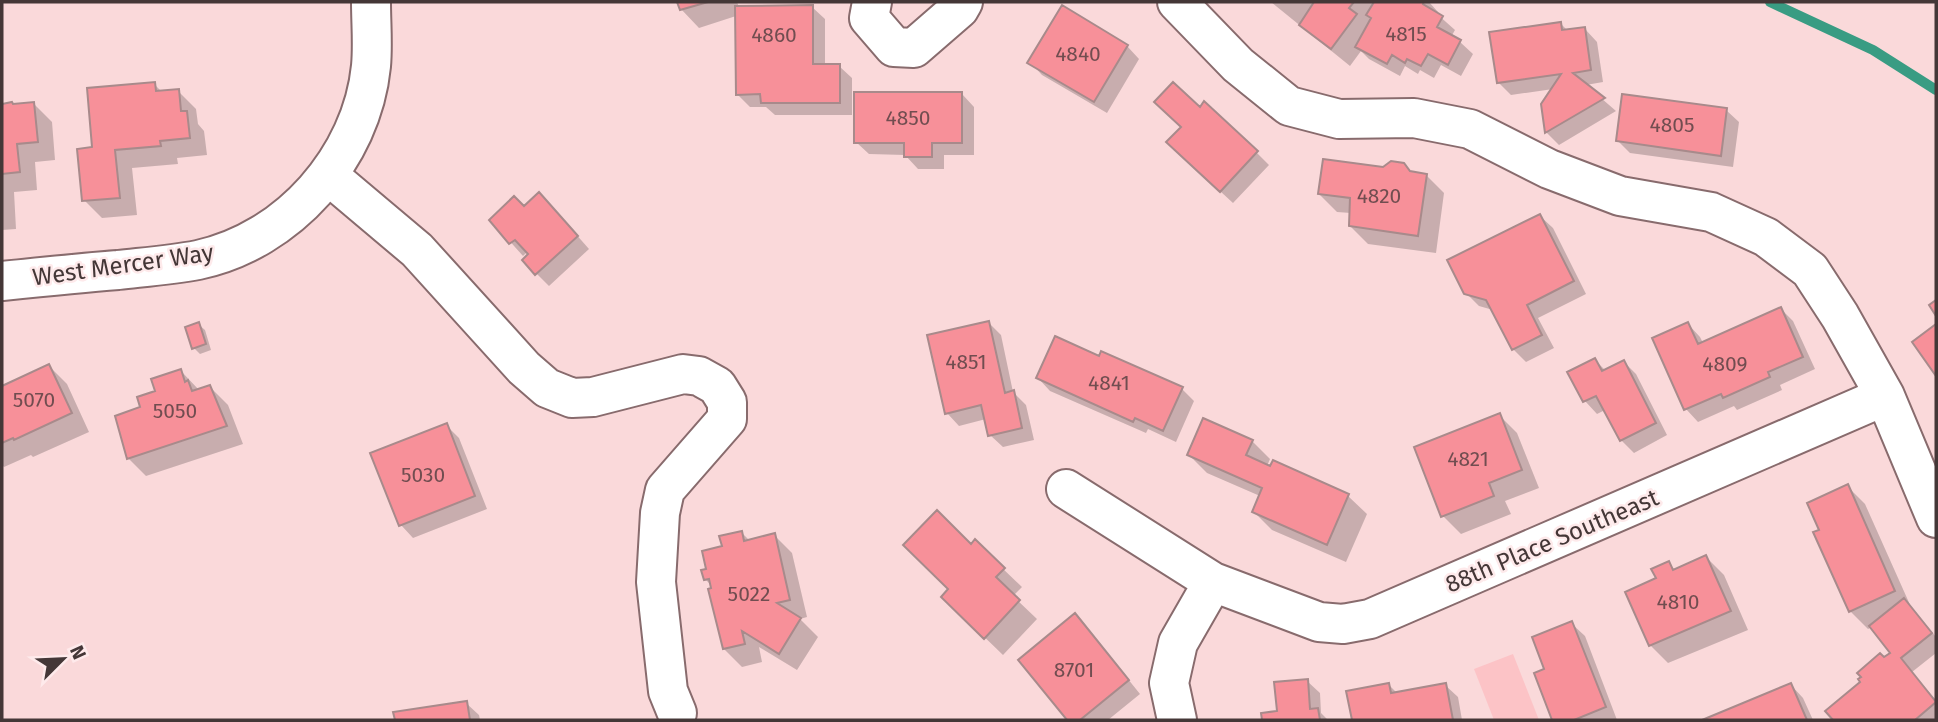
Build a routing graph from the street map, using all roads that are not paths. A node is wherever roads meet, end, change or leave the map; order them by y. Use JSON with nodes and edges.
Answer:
{"nodes":[{"id":1,"x":371,"y":2,"type":"edge"},
{"id":2,"x":872,"y":2,"type":"edge"},
{"id":3,"x":963,"y":2,"type":"edge"},
{"id":4,"x":1177,"y":2,"type":"edge"},
{"id":5,"x":328,"y":175,"type":"junction"},
{"id":6,"x":2,"y":281,"type":"edge"},
{"id":7,"x":1885,"y":396,"type":"junction"},
{"id":8,"x":1066,"y":489,"type":"dead end"},
{"id":9,"x":1936,"y":518,"type":"edge"},
{"id":10,"x":1213,"y":582,"type":"junction"},
{"id":11,"x":677,"y":713,"type":"dead end"},
{"id":12,"x":1177,"y":720,"type":"edge"}],
"edges":[{"from":1,"to":5,"type":"street","name":"West Mercer Way"},
{"from":2,"to":3,"type":"street"},
{"from":4,"to":7,"type":"street"},
{"from":5,"to":6,"type":"street","name":"West Mercer Way"},
{"from":5,"to":11,"type":"street"},
{"from":7,"to":9,"type":"street"},
{"from":7,"to":10,"type":"street","name":"88th Place Southeast"},
{"from":8,"to":10,"type":"street","name":"88th Place Southeast"},
{"from":10,"to":12,"type":"street"}]}
